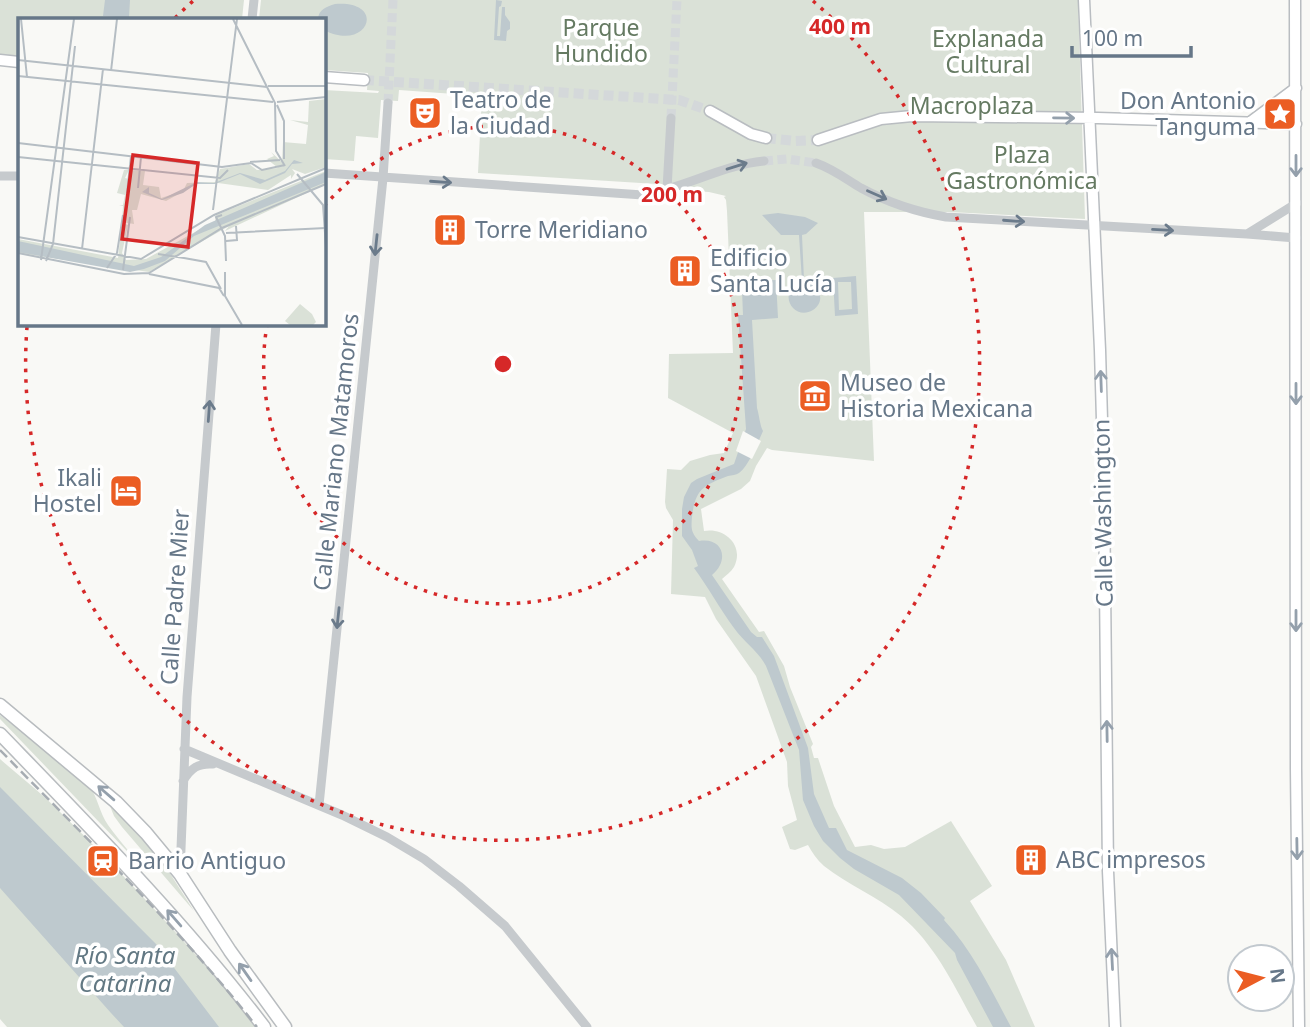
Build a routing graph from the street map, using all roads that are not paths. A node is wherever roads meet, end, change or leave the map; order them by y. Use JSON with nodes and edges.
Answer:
{"nodes":[{"id":1,"x":254,"y":0,"type":"edge"},
{"id":2,"x":1084,"y":0,"type":"edge"},
{"id":3,"x":1295,"y":0,"type":"edge"},
{"id":4,"x":252,"y":18,"type":"edge"},
{"id":5,"x":0,"y":60,"type":"edge"},
{"id":6,"x":18,"y":62,"type":"edge"},
{"id":7,"x":326,"y":78,"type":"edge"},
{"id":8,"x":364,"y":80,"type":"tunnel mouth"},
{"id":9,"x":1296,"y":89,"type":"junction"},
{"id":10,"x":388,"y":103,"type":"tunnel mouth"},
{"id":11,"x":710,"y":111,"type":"tunnel mouth"},
{"id":12,"x":671,"y":118,"type":"tunnel mouth"},
{"id":13,"x":1088,"y":118,"type":"junction"},
{"id":14,"x":1249,"y":122,"type":"junction"},
{"id":15,"x":1296,"y":124,"type":"junction"},
{"id":16,"x":766,"y":138,"type":"tunnel mouth"},
{"id":17,"x":818,"y":140,"type":"tunnel mouth"},
{"id":18,"x":764,"y":161,"type":"tunnel mouth"},
{"id":19,"x":816,"y":163,"type":"tunnel mouth"},
{"id":20,"x":326,"y":173,"type":"edge"},
{"id":21,"x":0,"y":176,"type":"edge"},
{"id":22,"x":18,"y":176,"type":"edge"},
{"id":23,"x":383,"y":177,"type":"junction"},
{"id":24,"x":667,"y":189,"type":"junction"},
{"id":25,"x":1297,"y":203,"type":"junction"},
{"id":26,"x":1094,"y":226,"type":"junction"},
{"id":27,"x":1247,"y":234,"type":"junction"},
{"id":28,"x":1296,"y":238,"type":"junction"},
{"id":29,"x":216,"y":326,"type":"edge"},
{"id":30,"x":0,"y":705,"type":"edge"},
{"id":31,"x":0,"y":734,"type":"edge"},
{"id":32,"x":184,"y":749,"type":"junction"},
{"id":33,"x":222,"y":765,"type":"junction"},
{"id":34,"x":183,"y":781,"type":"junction"},
{"id":35,"x":319,"y":805,"type":"junction"},
{"id":36,"x":180,"y":874,"type":"junction"},
{"id":37,"x":264,"y":1027,"type":"edge"},
{"id":38,"x":285,"y":1027,"type":"edge"},
{"id":39,"x":587,"y":1027,"type":"edge"},
{"id":40,"x":1115,"y":1027,"type":"edge"},
{"id":41,"x":1299,"y":1027,"type":"edge"}],
"edges":[{"from":1,"to":4,"type":"street"},
{"from":2,"to":13,"type":"main road","name":"Calle Washington"},
{"from":3,"to":9,"type":"main road"},
{"from":5,"to":6,"type":"main road"},
{"from":7,"to":8,"type":"main road"},
{"from":9,"to":14,"type":"main road"},
{"from":9,"to":15,"type":"main road"},
{"from":10,"to":23,"type":"street","name":"Calle Mariano Matamoros"},
{"from":11,"to":16,"type":"main road"},
{"from":12,"to":24,"type":"street"},
{"from":13,"to":14,"type":"main road"},
{"from":17,"to":13,"type":"main road","one_way":true},
{"from":13,"to":26,"type":"main road","name":"Calle Washington"},
{"from":14,"to":15,"type":"main road"},
{"from":15,"to":25,"type":"main road","one_way":true},
{"from":24,"to":18,"type":"street","one_way":true},
{"from":19,"to":26,"type":"street","one_way":true},
{"from":20,"to":23,"type":"street"},
{"from":21,"to":22,"type":"street"},
{"from":23,"to":24,"type":"street","one_way":true},
{"from":23,"to":35,"type":"street","name":"Calle Mariano Matamoros","one_way":true},
{"from":25,"to":27,"type":"street"},
{"from":25,"to":28,"type":"main road"},
{"from":26,"to":27,"type":"street","one_way":true},
{"from":40,"to":26,"type":"main road","name":"Calle Washington","one_way":true},
{"from":27,"to":28,"type":"street"},
{"from":28,"to":41,"type":"main road","one_way":true},
{"from":32,"to":29,"type":"street","name":"Calle Padre Mier","one_way":true},
{"from":36,"to":30,"type":"highway","one_way":true},
{"from":37,"to":31,"type":"highway","one_way":true},
{"from":32,"to":33,"type":"street"},
{"from":32,"to":34,"type":"street","name":"Calle Padre Mier"},
{"from":33,"to":34,"type":"street"},
{"from":33,"to":35,"type":"street"},
{"from":34,"to":36,"type":"street","name":"Calle Padre Mier"},
{"from":35,"to":39,"type":"street"},
{"from":38,"to":36,"type":"highway","one_way":true}]}
